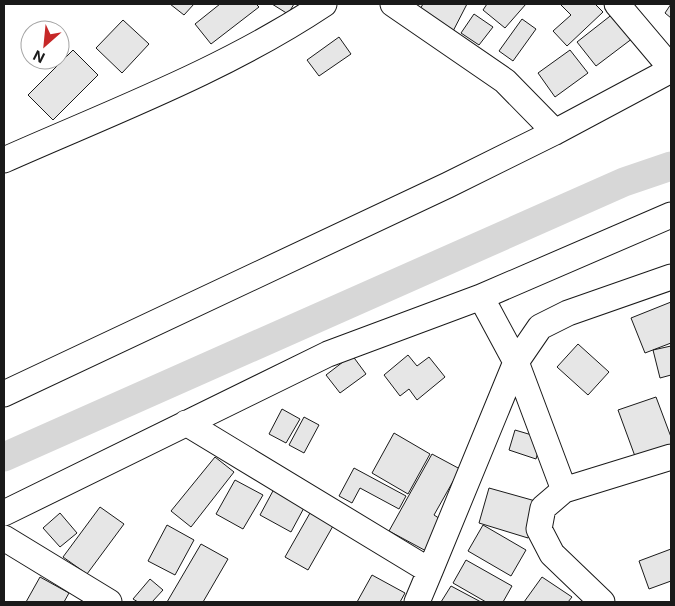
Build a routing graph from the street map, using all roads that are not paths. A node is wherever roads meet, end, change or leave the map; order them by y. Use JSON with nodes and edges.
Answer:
{"nodes":[{"id":1,"x":324,"y":4,"type":"edge"},
{"id":2,"x":393,"y":4,"type":"edge"},
{"id":3,"x":617,"y":4,"type":"edge"},
{"id":4,"x":671,"y":69,"type":"edge"},
{"id":5,"x":555,"y":132,"type":"junction"},
{"id":6,"x":4,"y":160,"type":"edge"},
{"id":7,"x":671,"y":215,"type":"edge"},
{"id":8,"x":671,"y":277,"type":"edge"},
{"id":9,"x":481,"y":297,"type":"junction"},
{"id":10,"x":516,"y":362,"type":"junction"},
{"id":11,"x":4,"y":394,"type":"edge"},
{"id":12,"x":186,"y":423,"type":"junction"},
{"id":13,"x":671,"y":456,"type":"edge"},
{"id":14,"x":564,"y":490,"type":"junction"},
{"id":15,"x":4,"y":513,"type":"edge"},
{"id":16,"x":4,"y":538,"type":"edge"},
{"id":17,"x":430,"y":571,"type":"junction"},
{"id":18,"x":109,"y":602,"type":"edge"},
{"id":19,"x":417,"y":602,"type":"edge"},
{"id":20,"x":602,"y":602,"type":"edge"}],
"edges":[{"from":1,"to":6,"type":"street"},
{"from":2,"to":5,"type":"street"},
{"from":3,"to":4,"type":"street"},
{"from":4,"to":5,"type":"street"},
{"from":5,"to":11,"type":"street"},
{"from":7,"to":9,"type":"street"},
{"from":8,"to":10,"type":"street"},
{"from":9,"to":10,"type":"street"},
{"from":9,"to":12,"type":"street"},
{"from":10,"to":14,"type":"street"},
{"from":10,"to":17,"type":"street"},
{"from":12,"to":15,"type":"street"},
{"from":12,"to":17,"type":"street"},
{"from":13,"to":14,"type":"street"},
{"from":14,"to":20,"type":"street"},
{"from":16,"to":18,"type":"street"},
{"from":17,"to":19,"type":"street"}]}
